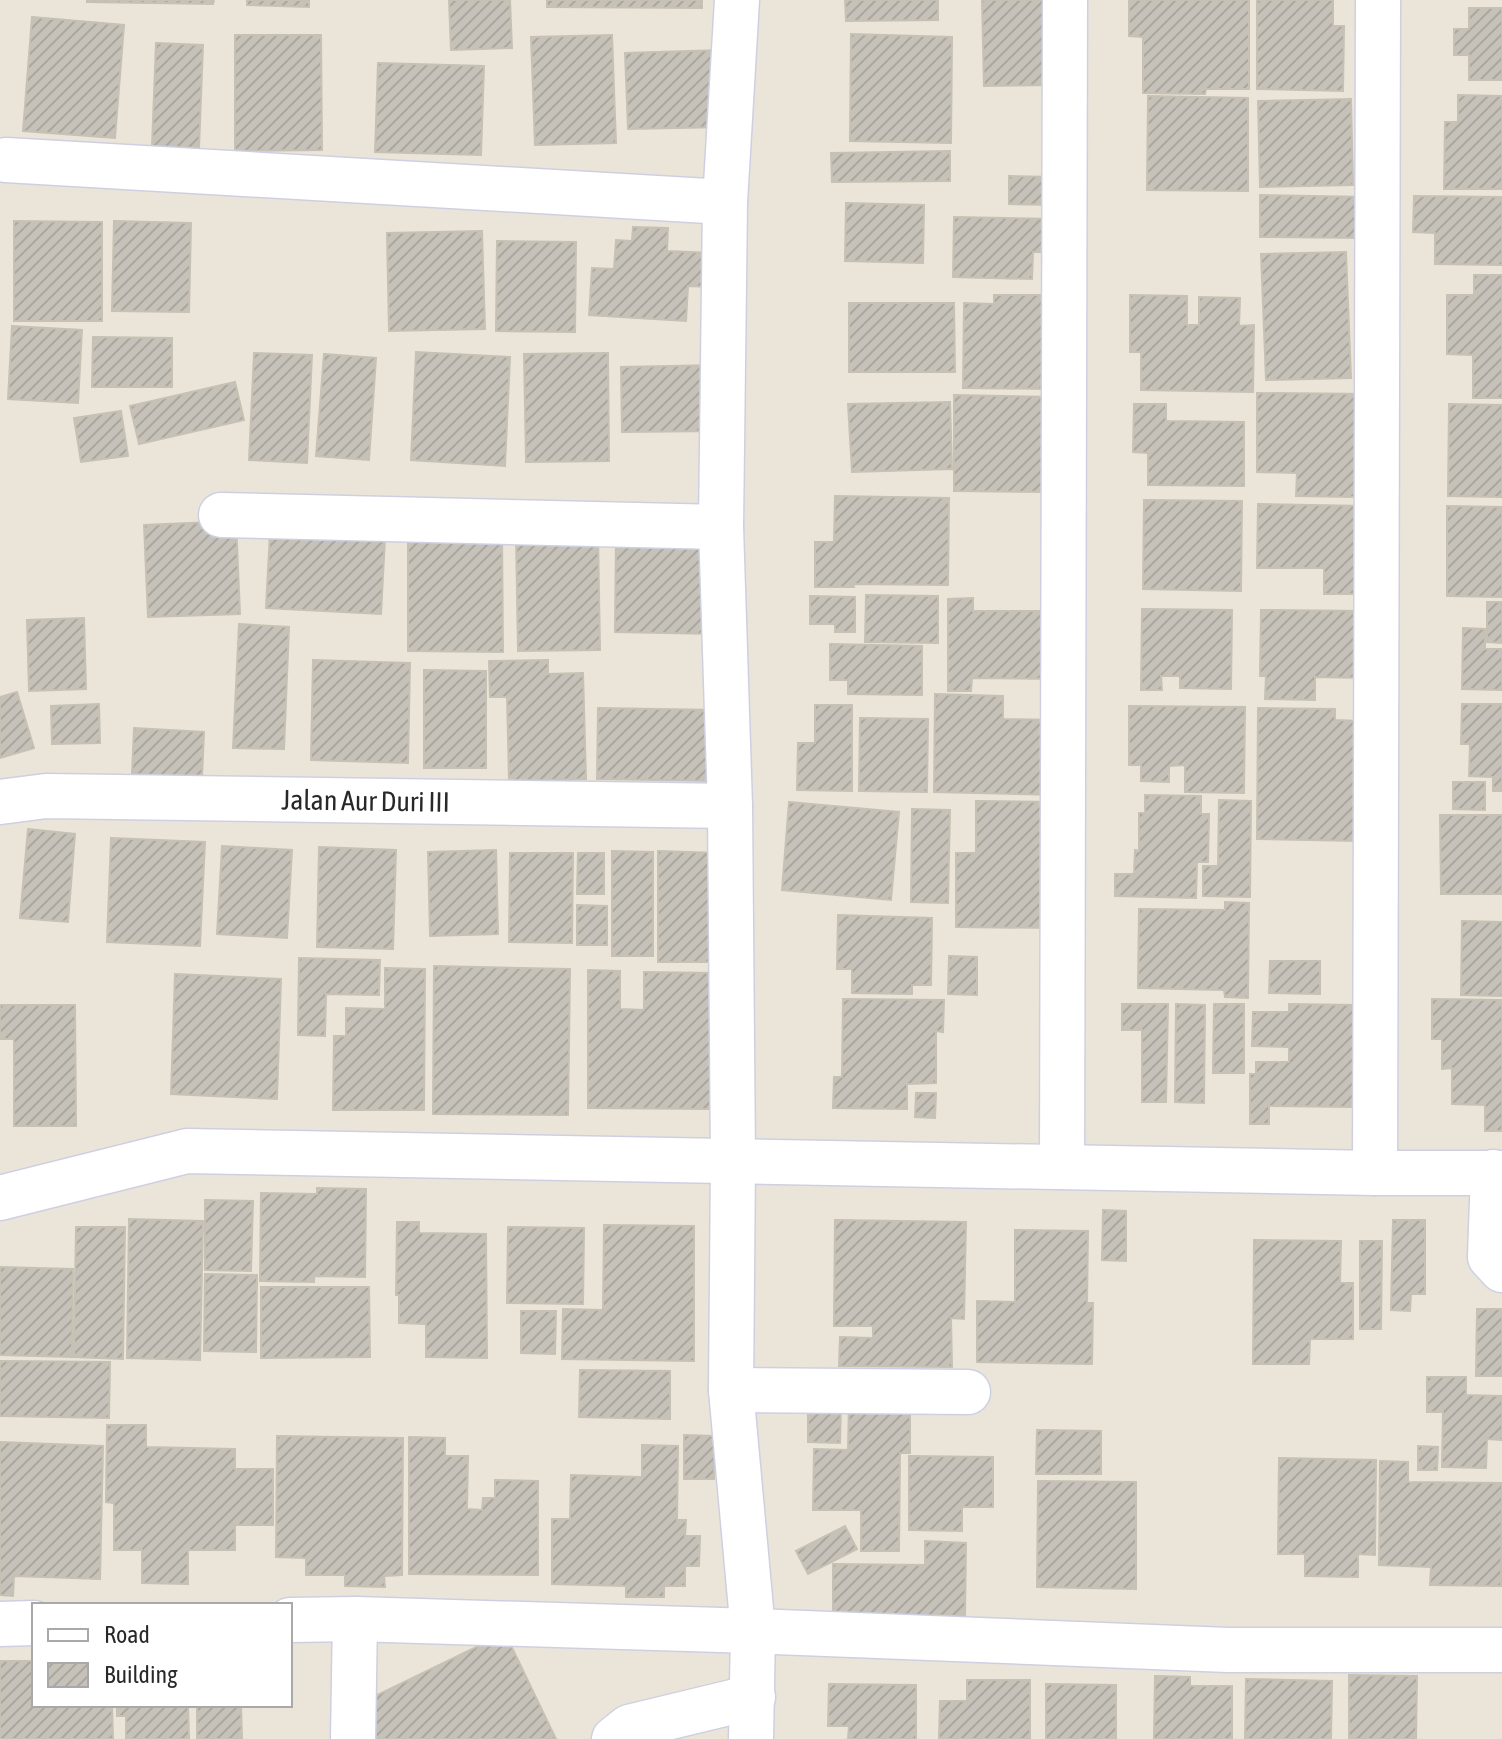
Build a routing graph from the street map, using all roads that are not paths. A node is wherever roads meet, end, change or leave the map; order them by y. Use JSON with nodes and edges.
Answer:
{"nodes":[{"id":1,"x":737,"y":0,"type":"edge"},
{"id":2,"x":1065,"y":0,"type":"edge"},
{"id":3,"x":1378,"y":0,"type":"edge"},
{"id":4,"x":6,"y":160,"type":"dead end"},
{"id":5,"x":725,"y":202,"type":"junction"},
{"id":6,"x":221,"y":515,"type":"dead end"},
{"id":7,"x":721,"y":527,"type":"junction"},
{"id":8,"x":0,"y":802,"type":"edge"},
{"id":9,"x":730,"y":806,"type":"junction"},
{"id":10,"x":733,"y":1161,"type":"junction"},
{"id":11,"x":1062,"y":1167,"type":"junction"},
{"id":12,"x":1497,"y":1172,"type":"edge"},
{"id":13,"x":1375,"y":1173,"type":"junction"},
{"id":14,"x":0,"y":1198,"type":"edge"},
{"id":15,"x":1502,"y":1270,"type":"edge"},
{"id":16,"x":731,"y":1390,"type":"junction"},
{"id":17,"x":968,"y":1392,"type":"dead end"},
{"id":18,"x":355,"y":1619,"type":"junction"},
{"id":19,"x":292,"y":1620,"type":"edge"},
{"id":20,"x":32,"y":1623,"type":"edge"},
{"id":21,"x":0,"y":1624,"type":"edge"},
{"id":22,"x":753,"y":1631,"type":"junction"},
{"id":23,"x":1502,"y":1650,"type":"edge"},
{"id":24,"x":752,"y":1718,"type":"edge"},
{"id":25,"x":353,"y":1739,"type":"edge"},
{"id":26,"x":614,"y":1739,"type":"edge"}],
"edges":[{"from":1,"to":5,"type":"street"},
{"from":2,"to":11,"type":"street"},
{"from":3,"to":13,"type":"street"},
{"from":4,"to":5,"type":"street"},
{"from":5,"to":7,"type":"street"},
{"from":6,"to":7,"type":"street"},
{"from":7,"to":9,"type":"street"},
{"from":8,"to":9,"type":"street","name":"Jalan Aur Duri III"},
{"from":9,"to":10,"type":"street"},
{"from":10,"to":11,"type":"street"},
{"from":10,"to":14,"type":"street"},
{"from":10,"to":16,"type":"street"},
{"from":11,"to":13,"type":"street"},
{"from":12,"to":13,"type":"street"},
{"from":12,"to":15,"type":"street"},
{"from":16,"to":17,"type":"street"},
{"from":16,"to":22,"type":"street"},
{"from":18,"to":19,"type":"street"},
{"from":18,"to":22,"type":"street"},
{"from":18,"to":25,"type":"street"},
{"from":20,"to":21,"type":"street"},
{"from":22,"to":23,"type":"street"},
{"from":22,"to":24,"type":"street"},
{"from":24,"to":26,"type":"street"}]}
